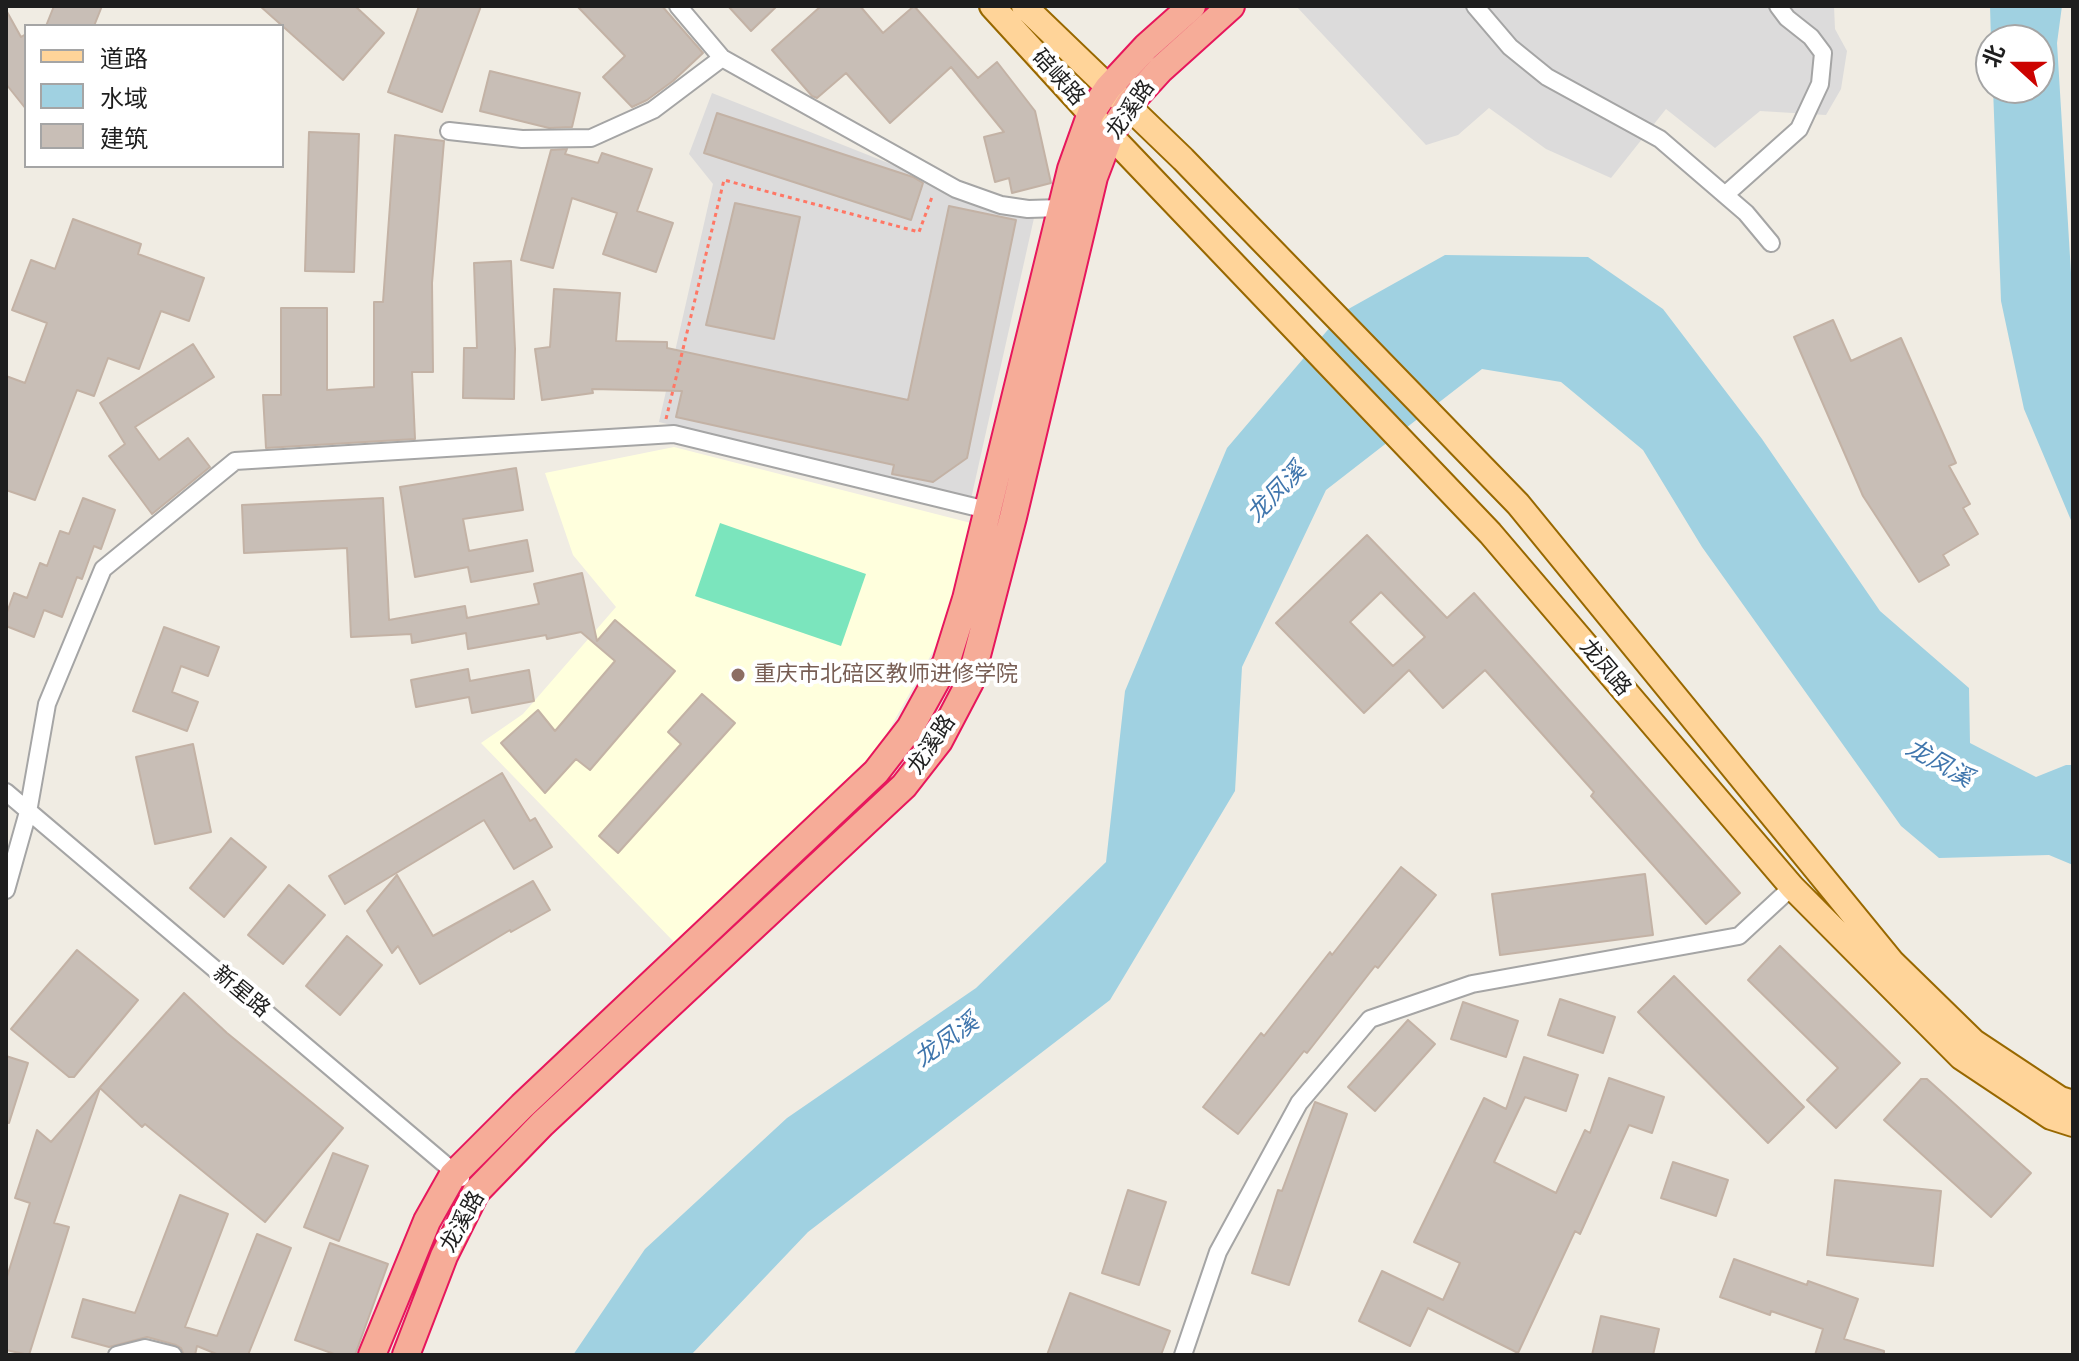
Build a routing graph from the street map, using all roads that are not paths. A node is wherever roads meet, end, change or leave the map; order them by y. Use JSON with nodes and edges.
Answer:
{"nodes":[{"id":1,"x":678,"y":6,"type":"edge"},
{"id":2,"x":992,"y":6,"type":"edge"},
{"id":3,"x":1024,"y":6,"type":"edge"},
{"id":4,"x":1192,"y":6,"type":"edge"},
{"id":5,"x":1231,"y":6,"type":"edge"},
{"id":6,"x":1475,"y":6,"type":"edge"},
{"id":7,"x":1778,"y":6,"type":"edge"},
{"id":8,"x":722,"y":58,"type":"junction"},
{"id":9,"x":1119,"y":96,"type":"junction"},
{"id":10,"x":1091,"y":113,"type":"junction"},
{"id":11,"x":449,"y":131,"type":"dead end"},
{"id":12,"x":1110,"y":135,"type":"junction"},
{"id":13,"x":1183,"y":159,"type":"joint"},
{"id":14,"x":1157,"y":185,"type":"joint"},
{"id":15,"x":1725,"y":195,"type":"junction"},
{"id":16,"x":1061,"y":208,"type":"junction"},
{"id":17,"x":1771,"y":243,"type":"dead end"},
{"id":18,"x":987,"y":510,"type":"junction"},
{"id":19,"x":6,"y":792,"type":"edge"},
{"id":20,"x":28,"y":812,"type":"junction"},
{"id":21,"x":1792,"y":887,"type":"junction"},
{"id":22,"x":6,"y":890,"type":"edge"},
{"id":23,"x":2073,"y":1103,"type":"edge"},
{"id":24,"x":2073,"y":1124,"type":"edge"},
{"id":25,"x":456,"y":1173,"type":"junction"},
{"id":26,"x":476,"y":1192,"type":"junction"},
{"id":27,"x":117,"y":1355,"type":"edge"},
{"id":28,"x":173,"y":1355,"type":"edge"},
{"id":29,"x":372,"y":1355,"type":"edge"},
{"id":30,"x":406,"y":1355,"type":"edge"},
{"id":31,"x":1183,"y":1355,"type":"edge"}],
"edges":[{"from":1,"to":8,"type":"street"},
{"from":2,"to":10,"type":"main road","name":"碚峡路"},
{"from":3,"to":9,"type":"main road","name":"碚峡路"},
{"from":4,"to":9,"type":"highway","name":"龙溪路"},
{"from":5,"to":9,"type":"highway","name":"龙溪路"},
{"from":6,"to":15,"type":"street"},
{"from":7,"to":15,"type":"street"},
{"from":8,"to":11,"type":"street"},
{"from":8,"to":16,"type":"street"},
{"from":9,"to":10,"type":"highway","name":"龙溪路"},
{"from":9,"to":12,"type":"highway","name":"龙溪路"},
{"from":9,"to":13,"type":"main road","name":"碚峡路"},
{"from":10,"to":12,"type":"main road","name":"碚峡路"},
{"from":10,"to":16,"type":"highway","name":"龙溪路"},
{"from":12,"to":14,"type":"main road","name":"碚峡路"},
{"from":12,"to":26,"type":"highway","name":"龙溪路"},
{"from":13,"to":23,"type":"main road","name":"龙凤路"},
{"from":14,"to":21,"type":"main road","name":"龙凤路"},
{"from":15,"to":17,"type":"street"},
{"from":16,"to":18,"type":"highway","name":"龙溪路"},
{"from":18,"to":20,"type":"street"},
{"from":18,"to":25,"type":"highway","name":"龙溪路"},
{"from":19,"to":20,"type":"street","name":"新星路"},
{"from":20,"to":22,"type":"street"},
{"from":20,"to":25,"type":"street","name":"新星路"},
{"from":21,"to":24,"type":"main road","name":"龙凤路"},
{"from":21,"to":31,"type":"street"},
{"from":25,"to":26,"type":"street","name":"新星路"},
{"from":25,"to":29,"type":"highway","name":"龙溪路"},
{"from":26,"to":30,"type":"highway","name":"龙溪路"},
{"from":27,"to":28,"type":"street"}]}
